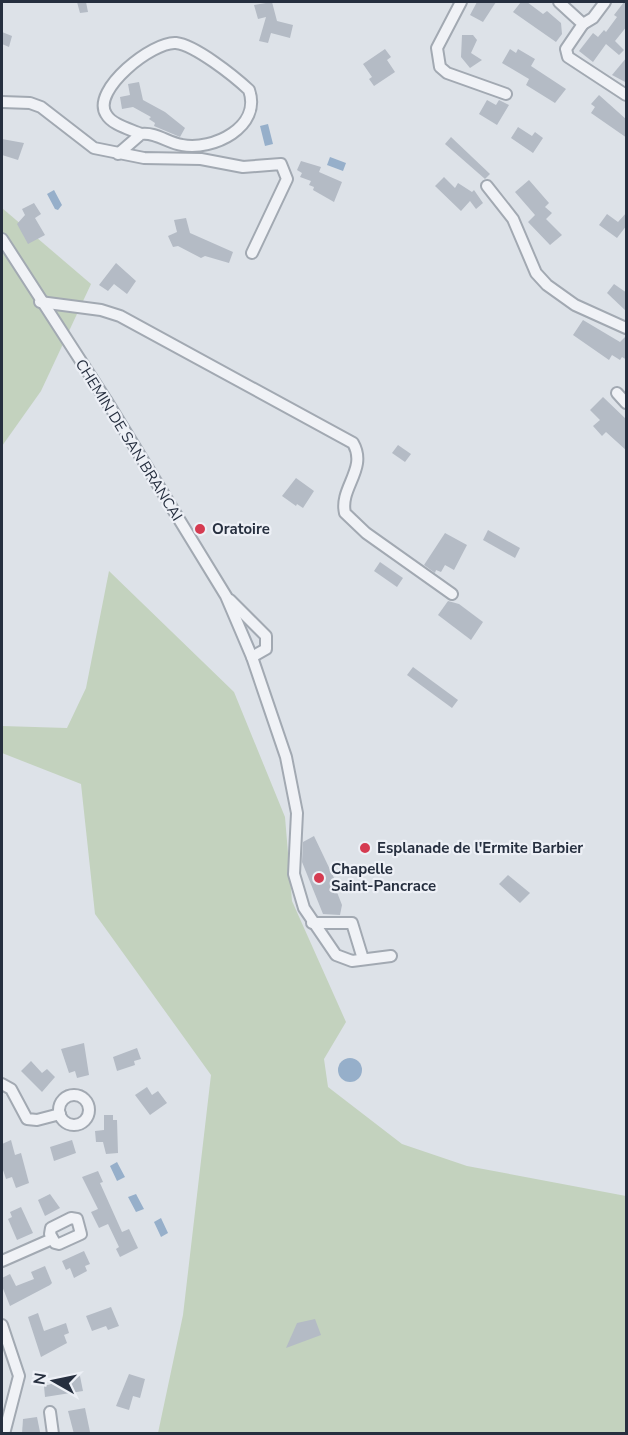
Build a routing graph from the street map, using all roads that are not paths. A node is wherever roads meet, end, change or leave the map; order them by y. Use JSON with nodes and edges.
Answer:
{"nodes":[{"id":1,"x":461,"y":2,"type":"edge"},
{"id":2,"x":559,"y":2,"type":"edge"},
{"id":3,"x":605,"y":2,"type":"edge"},
{"id":4,"x":583,"y":24,"type":"junction"},
{"id":5,"x":506,"y":94,"type":"dead end"},
{"id":6,"x":627,"y":95,"type":"edge"},
{"id":7,"x":2,"y":102,"type":"edge"},
{"id":8,"x":141,"y":134,"type":"junction"},
{"id":9,"x":118,"y":154,"type":"junction"},
{"id":10,"x":487,"y":186,"type":"dead end"},
{"id":11,"x":2,"y":239,"type":"edge"},
{"id":12,"x":252,"y":253,"type":"dead end"},
{"id":13,"x":40,"y":302,"type":"junction"},
{"id":14,"x":627,"y":328,"type":"edge"},
{"id":15,"x":617,"y":393,"type":"dead end"},
{"id":16,"x":627,"y":403,"type":"edge"},
{"id":17,"x":452,"y":594,"type":"dead end"},
{"id":18,"x":226,"y":596,"type":"junction"},
{"id":19,"x":252,"y":657,"type":"junction"},
{"id":20,"x":312,"y":923,"type":"junction"},
{"id":21,"x":391,"y":956,"type":"dead end"},
{"id":22,"x":363,"y":959,"type":"junction"},
{"id":23,"x":2,"y":1084,"type":"edge"},
{"id":24,"x":60,"y":1114,"type":"dead end"},
{"id":25,"x":52,"y":1239,"type":"dead end"},
{"id":26,"x":2,"y":1261,"type":"edge"},
{"id":27,"x":2,"y":1325,"type":"edge"},
{"id":28,"x":50,"y":1412,"type":"dead end"},
{"id":29,"x":4,"y":1434,"type":"edge"},
{"id":30,"x":53,"y":1434,"type":"edge"}],
"edges":[{"from":1,"to":5,"type":"street"},
{"from":2,"to":4,"type":"street"},
{"from":3,"to":4,"type":"street"},
{"from":4,"to":6,"type":"street"},
{"from":7,"to":9,"type":"street"},
{"from":8,"to":8,"type":"street"},
{"from":8,"to":9,"type":"street"},
{"from":9,"to":12,"type":"street"},
{"from":10,"to":14,"type":"street"},
{"from":11,"to":13,"type":"street","name":"CHEMIN DE SAN BRANCAI"},
{"from":13,"to":17,"type":"street"},
{"from":13,"to":18,"type":"street","name":"CHEMIN DE SAN BRANCAI"},
{"from":15,"to":16,"type":"street"},
{"from":18,"to":19,"type":"street","name":"CHEMIN DE SAN BRANCAI"},
{"from":18,"to":19,"type":"street"},
{"from":19,"to":20,"type":"street","name":"CHEMIN DE SAN BRANCAI"},
{"from":20,"to":22,"type":"street","name":"CHEMIN DE SAN BRANCAI"},
{"from":20,"to":22,"type":"street"},
{"from":21,"to":22,"type":"street","name":"CHEMIN DE SAN BRANCAI"},
{"from":23,"to":24,"type":"street"},
{"from":25,"to":26,"type":"street"},
{"from":27,"to":29,"type":"street"},
{"from":28,"to":30,"type":"street"}]}
